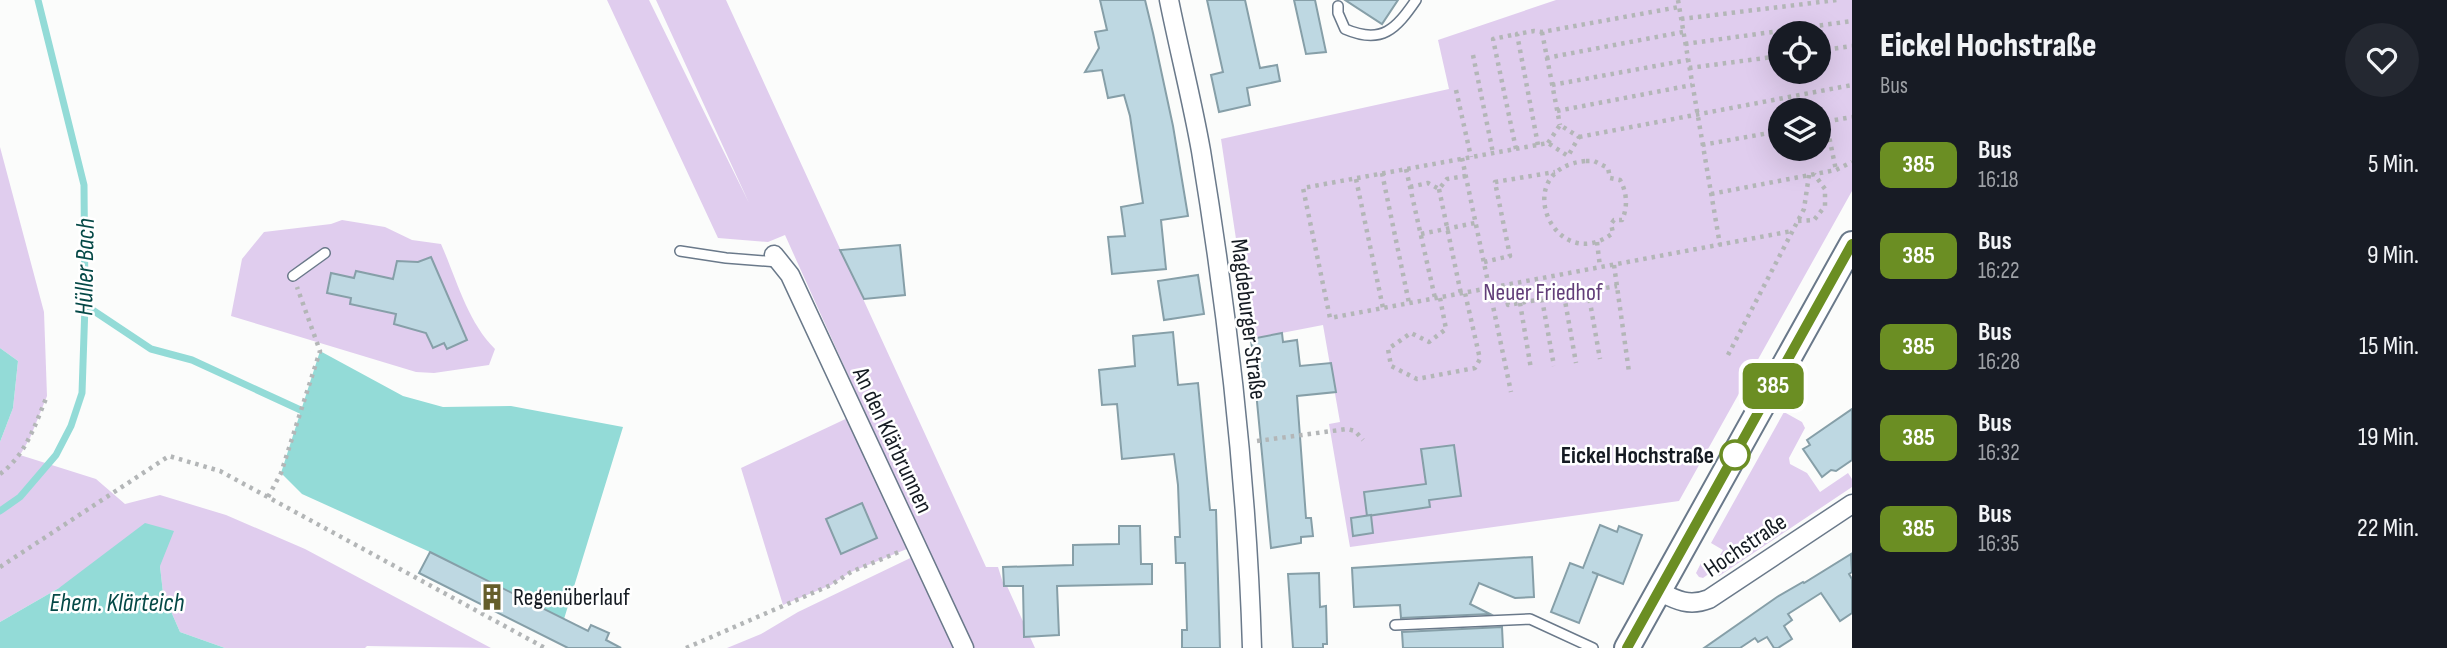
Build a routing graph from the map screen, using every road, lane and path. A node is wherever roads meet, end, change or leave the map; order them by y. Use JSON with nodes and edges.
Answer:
{"nodes":[{"id":1,"x":1169,"y":0,"type":"edge"},
{"id":2,"x":1416,"y":0,"type":"edge"},
{"id":3,"x":1678,"y":0,"type":"edge"},
{"id":4,"x":1837,"y":0,"type":"edge"},
{"id":5,"x":1338,"y":6,"type":"dead end"},
{"id":6,"x":1679,"y":7,"type":"junction"},
{"id":7,"x":1681,"y":19,"type":"junction"},
{"id":8,"x":1852,"y":21,"type":"edge"},
{"id":9,"x":1683,"y":32,"type":"junction"},
{"id":10,"x":1542,"y":33,"type":"junction"},
{"id":11,"x":1517,"y":34,"type":"junction"},
{"id":12,"x":1685,"y":44,"type":"junction"},
{"id":13,"x":1852,"y":46,"type":"edge"},
{"id":14,"x":1831,"y":49,"type":"edge"},
{"id":15,"x":1473,"y":55,"type":"dead end"},
{"id":16,"x":1546,"y":58,"type":"junction"},
{"id":17,"x":1768,"y":58,"type":"edge"},
{"id":18,"x":1688,"y":60,"type":"junction"},
{"id":19,"x":1689,"y":68,"type":"junction"},
{"id":20,"x":1552,"y":85,"type":"junction"},
{"id":21,"x":1692,"y":85,"type":"junction"},
{"id":22,"x":1852,"y":85,"type":"edge"},
{"id":23,"x":1456,"y":90,"type":"dead end"},
{"id":24,"x":1557,"y":111,"type":"junction"},
{"id":25,"x":1697,"y":115,"type":"junction"},
{"id":26,"x":1852,"y":117,"type":"edge"},
{"id":27,"x":1831,"y":121,"type":"edge"},
{"id":28,"x":1560,"y":125,"type":"junction"},
{"id":29,"x":1768,"y":133,"type":"edge"},
{"id":30,"x":1579,"y":137,"type":"junction"},
{"id":31,"x":1549,"y":143,"type":"junction"},
{"id":32,"x":1538,"y":145,"type":"junction"},
{"id":33,"x":1702,"y":145,"type":"junction"},
{"id":34,"x":1831,"y":146,"type":"edge"},
{"id":35,"x":1516,"y":149,"type":"junction"},
{"id":36,"x":1493,"y":153,"type":"junction"},
{"id":37,"x":1568,"y":156,"type":"junction"},
{"id":38,"x":1471,"y":157,"type":"junction"},
{"id":39,"x":1462,"y":158,"type":"junction"},
{"id":40,"x":1852,"y":162,"type":"edge"},
{"id":41,"x":1569,"y":163,"type":"junction"},
{"id":42,"x":1406,"y":169,"type":"junction"},
{"id":43,"x":1836,"y":170,"type":"junction"},
{"id":44,"x":1382,"y":173,"type":"junction"},
{"id":45,"x":1555,"y":173,"type":"junction"},
{"id":46,"x":1812,"y":174,"type":"junction"},
{"id":47,"x":1466,"y":176,"type":"junction"},
{"id":48,"x":1356,"y":178,"type":"junction"},
{"id":49,"x":1410,"y":187,"type":"junction"},
{"id":50,"x":1439,"y":189,"type":"junction"},
{"id":51,"x":1711,"y":194,"type":"junction"},
{"id":52,"x":1798,"y":221,"type":"junction"},
{"id":53,"x":1475,"y":223,"type":"junction"},
{"id":54,"x":1447,"y":229,"type":"junction"},
{"id":55,"x":1792,"y":231,"type":"junction"},
{"id":56,"x":1420,"y":234,"type":"junction"},
{"id":57,"x":1597,"y":242,"type":"junction"},
{"id":58,"x":1852,"y":244,"type":"edge"},
{"id":59,"x":1720,"y":245,"type":"junction"},
{"id":60,"x":680,"y":251,"type":"dead end"},
{"id":61,"x":325,"y":253,"type":"dead end"},
{"id":62,"x":777,"y":258,"type":"joint"},
{"id":63,"x":1484,"y":262,"type":"junction"},
{"id":64,"x":1614,"y":265,"type":"junction"},
{"id":65,"x":1600,"y":267,"type":"junction"},
{"id":66,"x":293,"y":276,"type":"joint"},
{"id":67,"x":1504,"y":286,"type":"junction"},
{"id":68,"x":1617,"y":286,"type":"junction"},
{"id":69,"x":1490,"y":289,"type":"junction"},
{"id":70,"x":1588,"y":291,"type":"junction"},
{"id":71,"x":1463,"y":293,"type":"junction"},
{"id":72,"x":1564,"y":296,"type":"junction"},
{"id":73,"x":1437,"y":298,"type":"junction"},
{"id":74,"x":1542,"y":299,"type":"junction"},
{"id":75,"x":1409,"y":303,"type":"junction"},
{"id":76,"x":1520,"y":303,"type":"junction"},
{"id":77,"x":1383,"y":308,"type":"junction"},
{"id":78,"x":1728,"y":355,"type":"dead end"},
{"id":79,"x":1600,"y":359,"type":"dead end"},
{"id":80,"x":1576,"y":363,"type":"dead end"},
{"id":81,"x":1554,"y":366,"type":"dead end"},
{"id":82,"x":1531,"y":369,"type":"dead end"},
{"id":83,"x":1629,"y":372,"type":"dead end"},
{"id":84,"x":1511,"y":392,"type":"dead end"},
{"id":85,"x":47,"y":396,"type":"dead end"},
{"id":86,"x":1363,"y":440,"type":"dead end"},
{"id":87,"x":1239,"y":444,"type":"junction"},
{"id":88,"x":0,"y":474,"type":"edge"},
{"id":89,"x":268,"y":497,"type":"junction"},
{"id":90,"x":1852,"y":504,"type":"edge"},
{"id":91,"x":914,"y":546,"type":"junction"},
{"id":92,"x":0,"y":567,"type":"edge"},
{"id":93,"x":1658,"y":591,"type":"junction"},
{"id":94,"x":1395,"y":625,"type":"dead end"},
{"id":95,"x":545,"y":648,"type":"edge"},
{"id":96,"x":687,"y":648,"type":"edge"},
{"id":97,"x":964,"y":648,"type":"edge"},
{"id":98,"x":1252,"y":648,"type":"edge"},
{"id":99,"x":1592,"y":648,"type":"edge"},
{"id":100,"x":1627,"y":648,"type":"edge"}],
"edges":[{"from":1,"to":87,"type":"street","name":"Magdeburger Straße"},
{"from":2,"to":5,"type":"lane"},
{"from":3,"to":6,"type":"path"},
{"from":4,"to":7,"type":"path"},
{"from":6,"to":7,"type":"path"},
{"from":6,"to":10,"type":"path"},
{"from":7,"to":9,"type":"path"},
{"from":8,"to":12,"type":"path"},
{"from":9,"to":12,"type":"path"},
{"from":9,"to":16,"type":"path"},
{"from":10,"to":11,"type":"path"},
{"from":10,"to":16,"type":"path"},
{"from":11,"to":32,"type":"path"},
{"from":11,"to":35,"type":"path"},
{"from":12,"to":18,"type":"path"},
{"from":13,"to":14,"type":"path"},
{"from":15,"to":36,"type":"path"},
{"from":16,"to":20,"type":"path"},
{"from":17,"to":19,"type":"path"},
{"from":18,"to":19,"type":"path"},
{"from":18,"to":20,"type":"path"},
{"from":19,"to":21,"type":"path"},
{"from":20,"to":24,"type":"path"},
{"from":21,"to":24,"type":"path"},
{"from":21,"to":25,"type":"path"},
{"from":22,"to":25,"type":"path"},
{"from":23,"to":38,"type":"path"},
{"from":24,"to":28,"type":"path"},
{"from":25,"to":30,"type":"path"},
{"from":25,"to":33,"type":"path"},
{"from":26,"to":27,"type":"path"},
{"from":28,"to":30,"type":"path"},
{"from":28,"to":31,"type":"path"},
{"from":29,"to":33,"type":"path"},
{"from":30,"to":37,"type":"path"},
{"from":31,"to":32,"type":"path"},
{"from":31,"to":37,"type":"path"},
{"from":32,"to":35,"type":"path"},
{"from":33,"to":51,"type":"path"},
{"from":34,"to":43,"type":"path"},
{"from":35,"to":36,"type":"path"},
{"from":36,"to":38,"type":"path"},
{"from":37,"to":41,"type":"path"},
{"from":38,"to":39,"type":"path"},
{"from":39,"to":42,"type":"path"},
{"from":39,"to":47,"type":"path"},
{"from":40,"to":43,"type":"path"},
{"from":41,"to":45,"type":"path"},
{"from":41,"to":57,"type":"path"},
{"from":42,"to":44,"type":"path"},
{"from":42,"to":49,"type":"path"},
{"from":43,"to":46,"type":"path"},
{"from":44,"to":48,"type":"path"},
{"from":44,"to":75,"type":"path"},
{"from":45,"to":57,"type":"path"},
{"from":45,"to":63,"type":"path"},
{"from":46,"to":51,"type":"path"},
{"from":46,"to":52,"type":"path"},
{"from":46,"to":52,"type":"path"},
{"from":47,"to":50,"type":"path"},
{"from":47,"to":53,"type":"path"},
{"from":48,"to":77,"type":"path"},
{"from":48,"to":77,"type":"path"},
{"from":49,"to":50,"type":"path"},
{"from":49,"to":56,"type":"path"},
{"from":50,"to":54,"type":"path"},
{"from":51,"to":59,"type":"path"},
{"from":52,"to":55,"type":"path"},
{"from":53,"to":54,"type":"path"},
{"from":53,"to":63,"type":"path"},
{"from":54,"to":56,"type":"path"},
{"from":54,"to":71,"type":"path"},
{"from":55,"to":59,"type":"path"},
{"from":55,"to":78,"type":"path"},
{"from":56,"to":73,"type":"path"},
{"from":57,"to":65,"type":"path"},
{"from":58,"to":93,"type":"main road"},
{"from":59,"to":64,"type":"path"},
{"from":60,"to":62,"type":"lane"},
{"from":61,"to":66,"type":"lane"},
{"from":62,"to":91,"type":"street","name":"An den Klärbrunnen"},
{"from":63,"to":69,"type":"path"},
{"from":64,"to":65,"type":"path"},
{"from":64,"to":68,"type":"path"},
{"from":65,"to":67,"type":"path"},
{"from":66,"to":89,"type":"path"},
{"from":67,"to":69,"type":"path"},
{"from":67,"to":76,"type":"path"},
{"from":68,"to":70,"type":"path"},
{"from":68,"to":83,"type":"path"},
{"from":69,"to":71,"type":"path"},
{"from":69,"to":84,"type":"path"},
{"from":70,"to":72,"type":"path"},
{"from":70,"to":79,"type":"path"},
{"from":71,"to":73,"type":"path"},
{"from":71,"to":73,"type":"path"},
{"from":72,"to":74,"type":"path"},
{"from":72,"to":80,"type":"path"},
{"from":73,"to":75,"type":"path"},
{"from":74,"to":76,"type":"path"},
{"from":74,"to":81,"type":"path"},
{"from":75,"to":77,"type":"path"},
{"from":76,"to":82,"type":"path"},
{"from":85,"to":88,"type":"path"},
{"from":86,"to":87,"type":"path"},
{"from":87,"to":98,"type":"street","name":"Magdeburger Straße"},
{"from":89,"to":92,"type":"path"},
{"from":89,"to":95,"type":"path"},
{"from":90,"to":93,"type":"street","name":"Hochstraße"},
{"from":91,"to":96,"type":"path"},
{"from":91,"to":97,"type":"street","name":"An den Klärbrunnen"},
{"from":93,"to":100,"type":"main road"},
{"from":94,"to":99,"type":"lane"}]}
